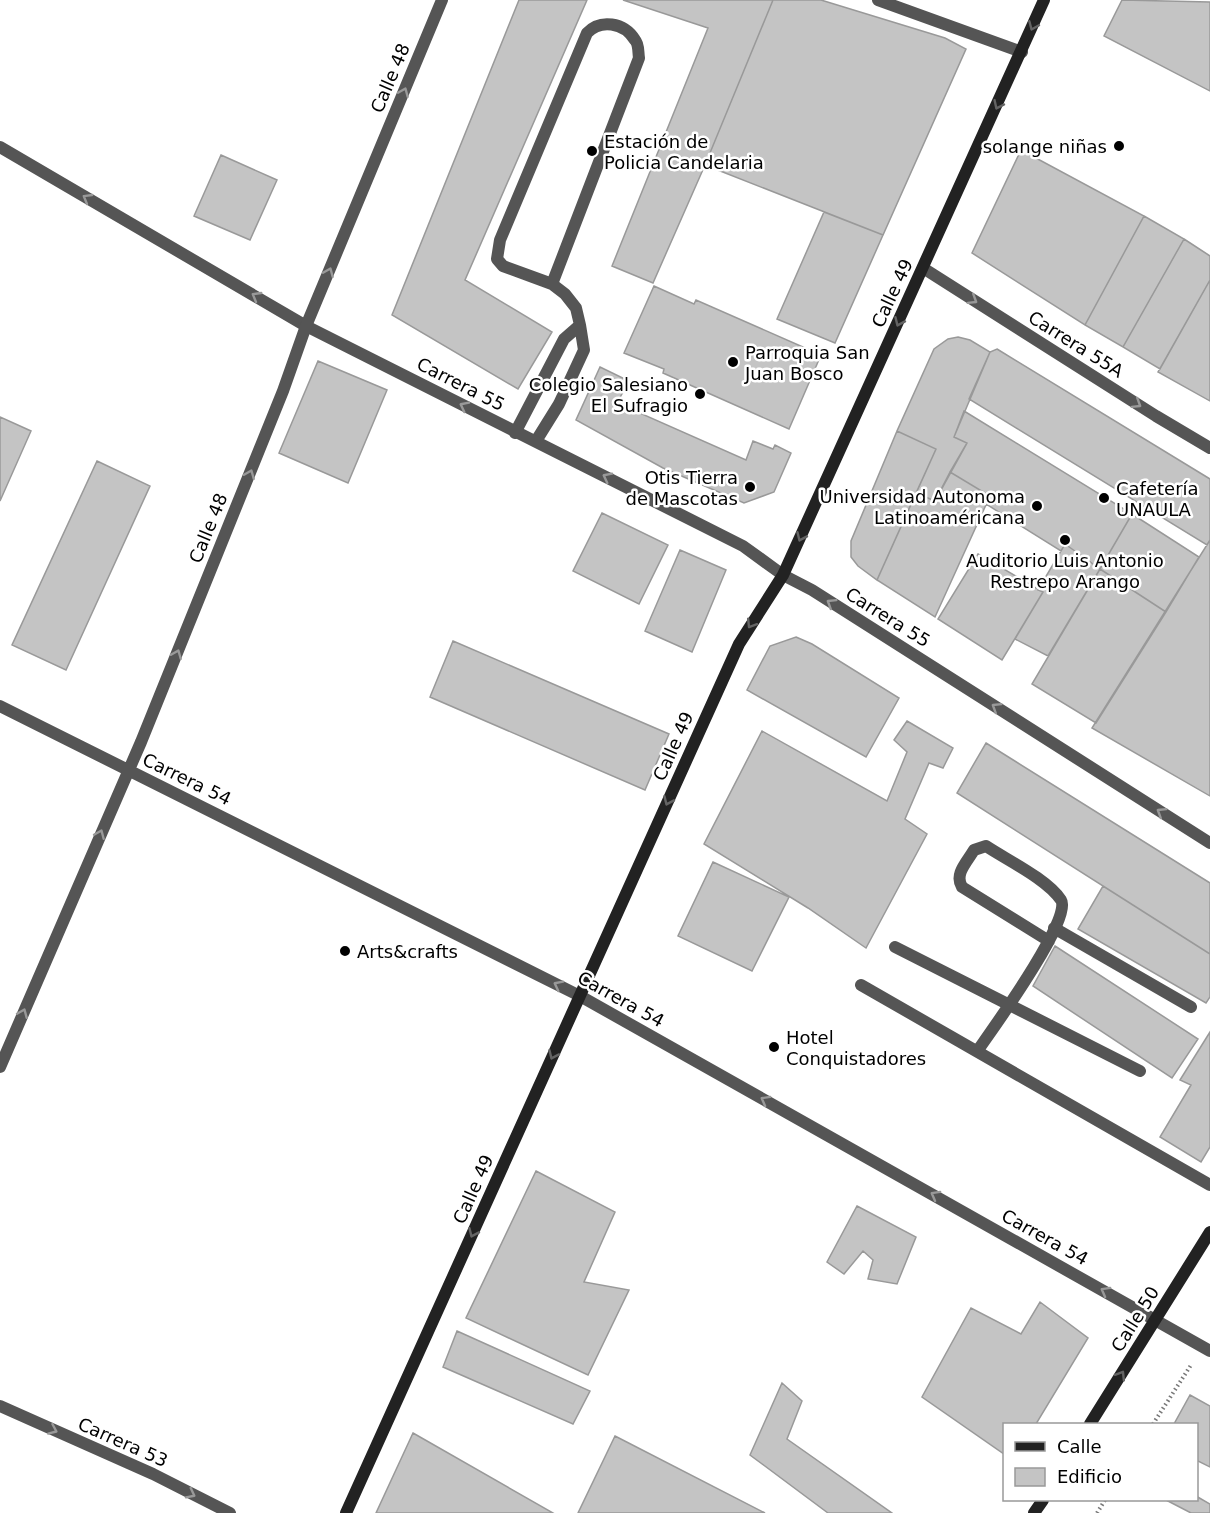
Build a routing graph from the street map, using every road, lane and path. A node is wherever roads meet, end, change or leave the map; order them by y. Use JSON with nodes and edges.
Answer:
{"nodes":[{"id":1,"x":442,"y":0,"type":"edge"},
{"id":2,"x":878,"y":0,"type":"edge"},
{"id":3,"x":1044,"y":0,"type":"edge"},
{"id":4,"x":1022,"y":52,"type":"junction"},
{"id":5,"x":0,"y":147,"type":"edge"},
{"id":6,"x":923,"y":268,"type":"junction"},
{"id":7,"x":552,"y":284,"type":"junction"},
{"id":8,"x":580,"y":325,"type":"junction"},
{"id":9,"x":306,"y":326,"type":"junction"},
{"id":10,"x":515,"y":433,"type":"junction"},
{"id":11,"x":536,"y":441,"type":"junction"},
{"id":12,"x":1210,"y":447,"type":"edge"},
{"id":13,"x":783,"y":575,"type":"junction"},
{"id":14,"x":0,"y":706,"type":"edge"},
{"id":15,"x":128,"y":770,"type":"junction"},
{"id":16,"x":1210,"y":843,"type":"edge"},
{"id":17,"x":1054,"y":928,"type":"junction"},
{"id":18,"x":1049,"y":941,"type":"junction"},
{"id":19,"x":895,"y":947,"type":"dead end"},
{"id":20,"x":861,"y":985,"type":"dead end"},
{"id":21,"x":580,"y":996,"type":"junction"},
{"id":22,"x":1009,"y":1005,"type":"junction"},
{"id":23,"x":1191,"y":1007,"type":"dead end"},
{"id":24,"x":978,"y":1050,"type":"junction"},
{"id":25,"x":0,"y":1066,"type":"edge"},
{"id":26,"x":1140,"y":1071,"type":"dead end"},
{"id":27,"x":1210,"y":1185,"type":"edge"},
{"id":28,"x":1210,"y":1232,"type":"edge"},
{"id":29,"x":1155,"y":1321,"type":"junction"},
{"id":30,"x":1206,"y":1349,"type":"edge"},
{"id":31,"x":0,"y":1406,"type":"edge"},
{"id":32,"x":1091,"y":1423,"type":"edge"},
{"id":33,"x":1154,"y":1423,"type":"edge"},
{"id":34,"x":230,"y":1513,"type":"edge"},
{"id":35,"x":346,"y":1513,"type":"edge"}],
"edges":[{"from":9,"to":1,"type":"street","name":"Calle 48","one_way":true},
{"from":2,"to":4,"type":"street"},
{"from":3,"to":4,"type":"main road","name":"Calle 49","one_way":true},
{"from":4,"to":6,"type":"main road","name":"Calle 49","one_way":true},
{"from":9,"to":5,"type":"street","name":"Carrera 55","one_way":true},
{"from":6,"to":12,"type":"street","name":"Carrera 55A","one_way":true},
{"from":6,"to":13,"type":"main road","name":"Calle 49","one_way":true},
{"from":7,"to":7,"type":"street"},
{"from":7,"to":8,"type":"street"},
{"from":8,"to":10,"type":"street"},
{"from":8,"to":11,"type":"street"},
{"from":10,"to":9,"type":"street","name":"Carrera 55","one_way":true},
{"from":15,"to":9,"type":"street","name":"Calle 48","one_way":true},
{"from":10,"to":11,"type":"street","name":"Carrera 55"},
{"from":13,"to":11,"type":"street","name":"Carrera 55","one_way":true},
{"from":16,"to":13,"type":"street","name":"Carrera 55","one_way":true},
{"from":13,"to":21,"type":"main road","name":"Calle 49","one_way":true},
{"from":14,"to":15,"type":"street","name":"Carrera 54"},
{"from":21,"to":15,"type":"street","name":"Carrera 54","one_way":true},
{"from":25,"to":15,"type":"street","name":"Calle 48","one_way":true},
{"from":17,"to":18,"type":"street"},
{"from":17,"to":18,"type":"street"},
{"from":17,"to":23,"type":"street"},
{"from":18,"to":22,"type":"street"},
{"from":19,"to":22,"type":"street"},
{"from":20,"to":24,"type":"street"},
{"from":29,"to":21,"type":"street","name":"Carrera 54","one_way":true},
{"from":21,"to":35,"type":"main road","name":"Calle 49","one_way":true},
{"from":22,"to":24,"type":"street"},
{"from":22,"to":26,"type":"street"},
{"from":24,"to":27,"type":"street"},
{"from":28,"to":29,"type":"main road","name":"Calle 50"},
{"from":29,"to":30,"type":"street","name":"Carrera 54"},
{"from":32,"to":29,"type":"main road","name":"Calle 50","one_way":true},
{"from":30,"to":33,"type":"path"},
{"from":31,"to":34,"type":"street","name":"Carrera 53","one_way":true}]}
